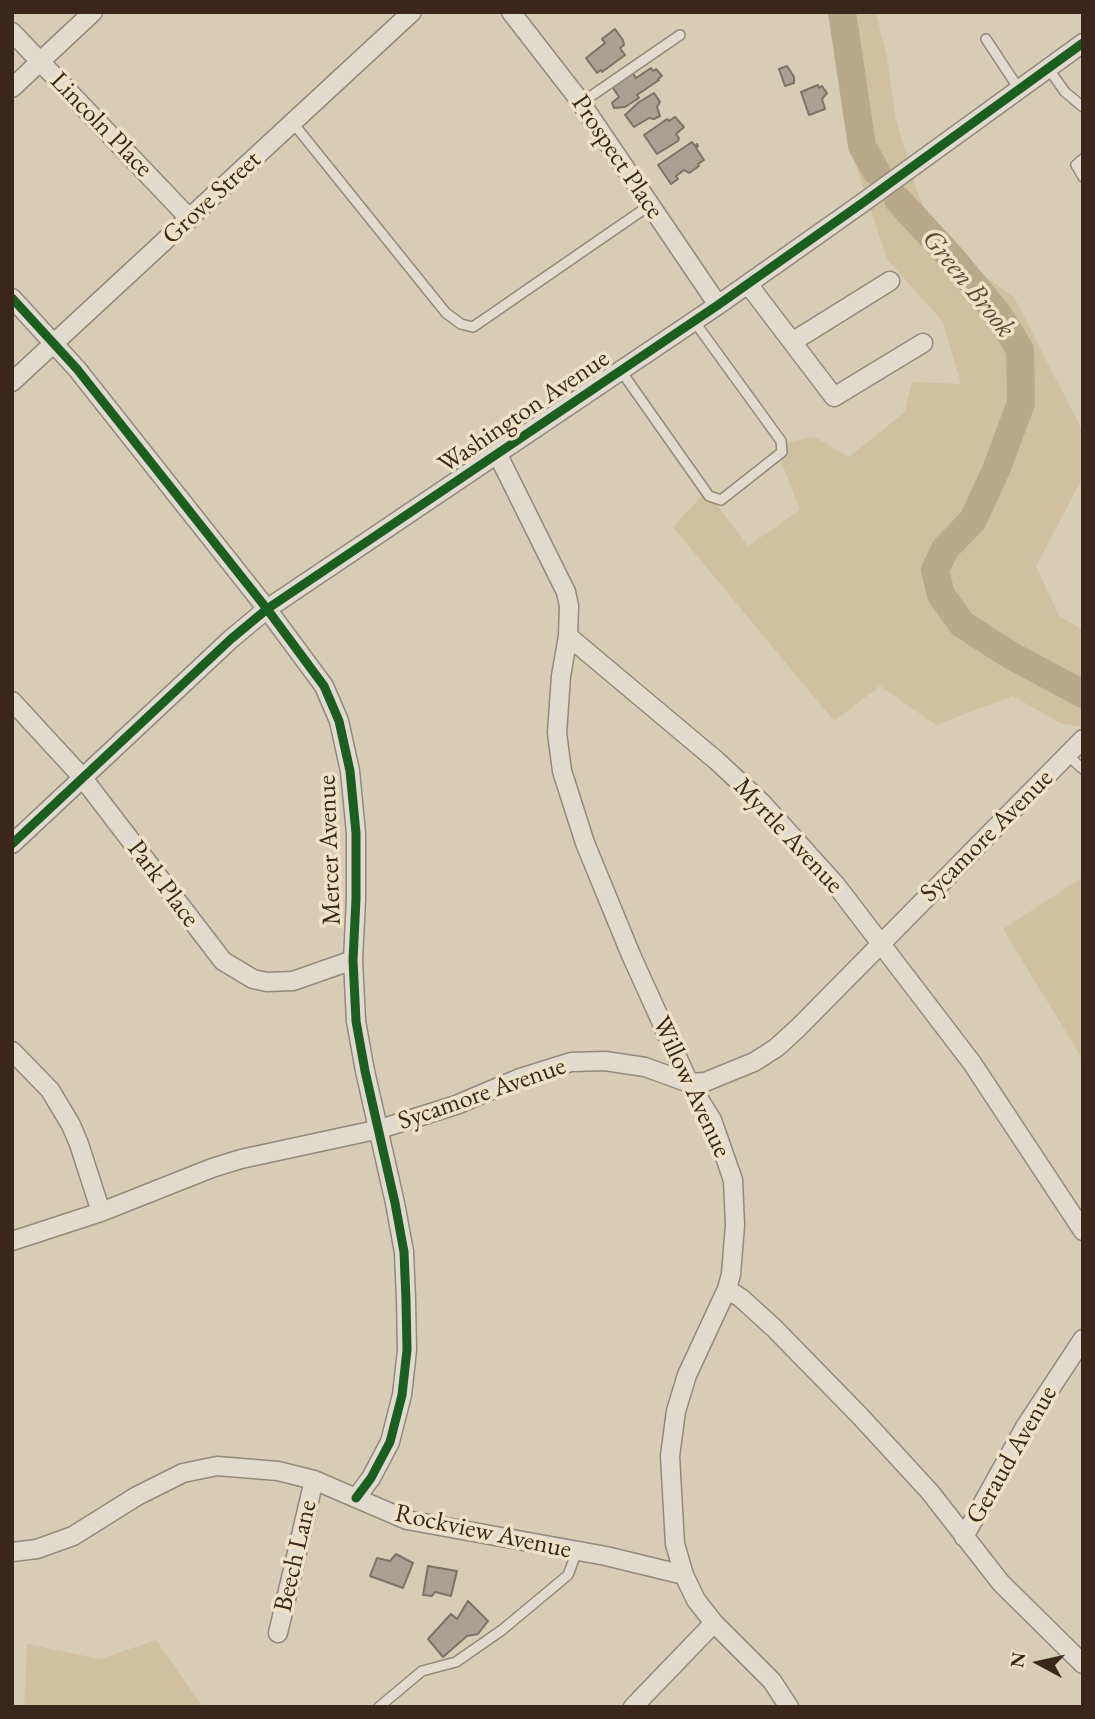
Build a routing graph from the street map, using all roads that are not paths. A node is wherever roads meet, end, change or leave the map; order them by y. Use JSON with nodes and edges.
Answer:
{"nodes":[{"id":1,"x":93,"y":12,"type":"edge"},
{"id":2,"x":412,"y":12,"type":"edge"},
{"id":3,"x":511,"y":12,"type":"edge"},
{"id":4,"x":12,"y":32,"type":"edge"},
{"id":5,"x":680,"y":35,"type":"dead end"},
{"id":6,"x":986,"y":39,"type":"dead end"},
{"id":7,"x":1083,"y":43,"type":"edge"},
{"id":8,"x":40,"y":62,"type":"junction"},
{"id":9,"x":1048,"y":68,"type":"junction"},
{"id":10,"x":12,"y":88,"type":"edge"},
{"id":11,"x":1018,"y":89,"type":"junction"},
{"id":12,"x":581,"y":103,"type":"junction"},
{"id":13,"x":1083,"y":107,"type":"edge"},
{"id":14,"x":293,"y":123,"type":"junction"},
{"id":15,"x":1083,"y":159,"type":"edge"},
{"id":16,"x":1083,"y":177,"type":"edge"},
{"id":17,"x":650,"y":205,"type":"junction"},
{"id":18,"x":190,"y":219,"type":"junction"},
{"id":19,"x":890,"y":281,"type":"dead end"},
{"id":20,"x":748,"y":284,"type":"junction"},
{"id":21,"x":12,"y":298,"type":"edge"},
{"id":22,"x":718,"y":305,"type":"junction"},
{"id":23,"x":694,"y":321,"type":"junction"},
{"id":24,"x":792,"y":342,"type":"junction"},
{"id":25,"x":54,"y":344,"type":"junction"},
{"id":26,"x":923,"y":344,"type":"dead end"},
{"id":27,"x":621,"y":371,"type":"junction"},
{"id":28,"x":12,"y":382,"type":"edge"},
{"id":29,"x":498,"y":455,"type":"junction"},
{"id":30,"x":267,"y":609,"type":"junction"},
{"id":31,"x":568,"y":636,"type":"junction"},
{"id":32,"x":12,"y":701,"type":"edge"},
{"id":33,"x":1083,"y":739,"type":"edge"},
{"id":34,"x":1067,"y":755,"type":"junction"},
{"id":35,"x":1083,"y":769,"type":"edge"},
{"id":36,"x":82,"y":777,"type":"junction"},
{"id":37,"x":12,"y":844,"type":"edge"},
{"id":38,"x":880,"y":944,"type":"junction"},
{"id":39,"x":354,"y":960,"type":"junction"},
{"id":40,"x":12,"y":1051,"type":"edge"},
{"id":41,"x":689,"y":1083,"type":"junction"},
{"id":42,"x":380,"y":1129,"type":"junction"},
{"id":43,"x":101,"y":1212,"type":"junction"},
{"id":44,"x":1083,"y":1231,"type":"edge"},
{"id":45,"x":12,"y":1241,"type":"edge"},
{"id":46,"x":727,"y":1289,"type":"junction"},
{"id":47,"x":1083,"y":1339,"type":"edge"},
{"id":48,"x":314,"y":1480,"type":"junction"},
{"id":49,"x":356,"y":1498,"type":"junction"},
{"id":50,"x":964,"y":1537,"type":"junction"},
{"id":51,"x":577,"y":1551,"type":"junction"},
{"id":52,"x":12,"y":1552,"type":"edge"},
{"id":53,"x":684,"y":1574,"type":"junction"},
{"id":54,"x":714,"y":1623,"type":"junction"},
{"id":55,"x":278,"y":1633,"type":"dead end"},
{"id":56,"x":1083,"y":1664,"type":"edge"},
{"id":57,"x":379,"y":1707,"type":"edge"},
{"id":58,"x":633,"y":1707,"type":"edge"},
{"id":59,"x":789,"y":1707,"type":"edge"}],
"edges":[{"from":1,"to":8,"type":"street"},
{"from":2,"to":14,"type":"street","name":"Grove Street"},
{"from":3,"to":12,"type":"street","name":"Prospect Place"},
{"from":4,"to":8,"type":"street","name":"Lincoln Place"},
{"from":5,"to":12,"type":"lane"},
{"from":6,"to":11,"type":"lane"},
{"from":7,"to":9,"type":"street","name":"Washington Avenue"},
{"from":8,"to":10,"type":"street"},
{"from":8,"to":18,"type":"street","name":"Lincoln Place"},
{"from":9,"to":11,"type":"street","name":"Washington Avenue"},
{"from":9,"to":13,"type":"lane"},
{"from":11,"to":20,"type":"street","name":"Washington Avenue"},
{"from":12,"to":17,"type":"street","name":"Prospect Place"},
{"from":14,"to":17,"type":"lane"},
{"from":14,"to":18,"type":"street","name":"Grove Street"},
{"from":15,"to":16,"type":"lane"},
{"from":17,"to":22,"type":"street","name":"Prospect Place"},
{"from":18,"to":25,"type":"street","name":"Grove Street"},
{"from":19,"to":24,"type":"street"},
{"from":20,"to":22,"type":"street","name":"Washington Avenue"},
{"from":20,"to":24,"type":"street"},
{"from":21,"to":25,"type":"street","name":"Mercer Avenue"},
{"from":22,"to":23,"type":"street","name":"Washington Avenue"},
{"from":23,"to":27,"type":"street","name":"Washington Avenue"},
{"from":23,"to":27,"type":"lane"},
{"from":24,"to":26,"type":"street"},
{"from":25,"to":28,"type":"street","name":"Grove Street"},
{"from":25,"to":30,"type":"street","name":"Mercer Avenue"},
{"from":27,"to":29,"type":"street","name":"Washington Avenue"},
{"from":29,"to":30,"type":"street","name":"Washington Avenue"},
{"from":29,"to":31,"type":"street"},
{"from":30,"to":36,"type":"street","name":"Washington Avenue"},
{"from":30,"to":39,"type":"street","name":"Mercer Avenue"},
{"from":31,"to":38,"type":"street","name":"Myrtle Avenue"},
{"from":31,"to":41,"type":"street","name":"Willow Avenue"},
{"from":32,"to":36,"type":"street","name":"Park Place"},
{"from":33,"to":34,"type":"street","name":"Sycamore Avenue"},
{"from":34,"to":35,"type":"lane"},
{"from":34,"to":38,"type":"street","name":"Sycamore Avenue"},
{"from":36,"to":37,"type":"street","name":"Washington Avenue"},
{"from":36,"to":39,"type":"street","name":"Park Place"},
{"from":38,"to":41,"type":"street","name":"Sycamore Avenue"},
{"from":38,"to":44,"type":"street","name":"Myrtle Avenue"},
{"from":39,"to":42,"type":"street","name":"Mercer Avenue"},
{"from":40,"to":43,"type":"street"},
{"from":41,"to":42,"type":"street","name":"Sycamore Avenue"},
{"from":41,"to":46,"type":"street","name":"Willow Avenue"},
{"from":42,"to":43,"type":"street","name":"Sycamore Avenue"},
{"from":42,"to":49,"type":"street","name":"Mercer Avenue"},
{"from":43,"to":45,"type":"street","name":"Sycamore Avenue"},
{"from":46,"to":50,"type":"street"},
{"from":46,"to":53,"type":"street","name":"Willow Avenue"},
{"from":47,"to":50,"type":"street","name":"Geraud Avenue"},
{"from":48,"to":49,"type":"street","name":"Rockview Avenue"},
{"from":48,"to":52,"type":"street","name":"Rockview Avenue"},
{"from":48,"to":55,"type":"street","name":"Beech Lane"},
{"from":49,"to":51,"type":"street","name":"Rockview Avenue"},
{"from":50,"to":56,"type":"street"},
{"from":51,"to":53,"type":"street","name":"Rockview Avenue"},
{"from":51,"to":57,"type":"lane"},
{"from":53,"to":54,"type":"street"},
{"from":54,"to":58,"type":"street"},
{"from":54,"to":59,"type":"street"}]}
